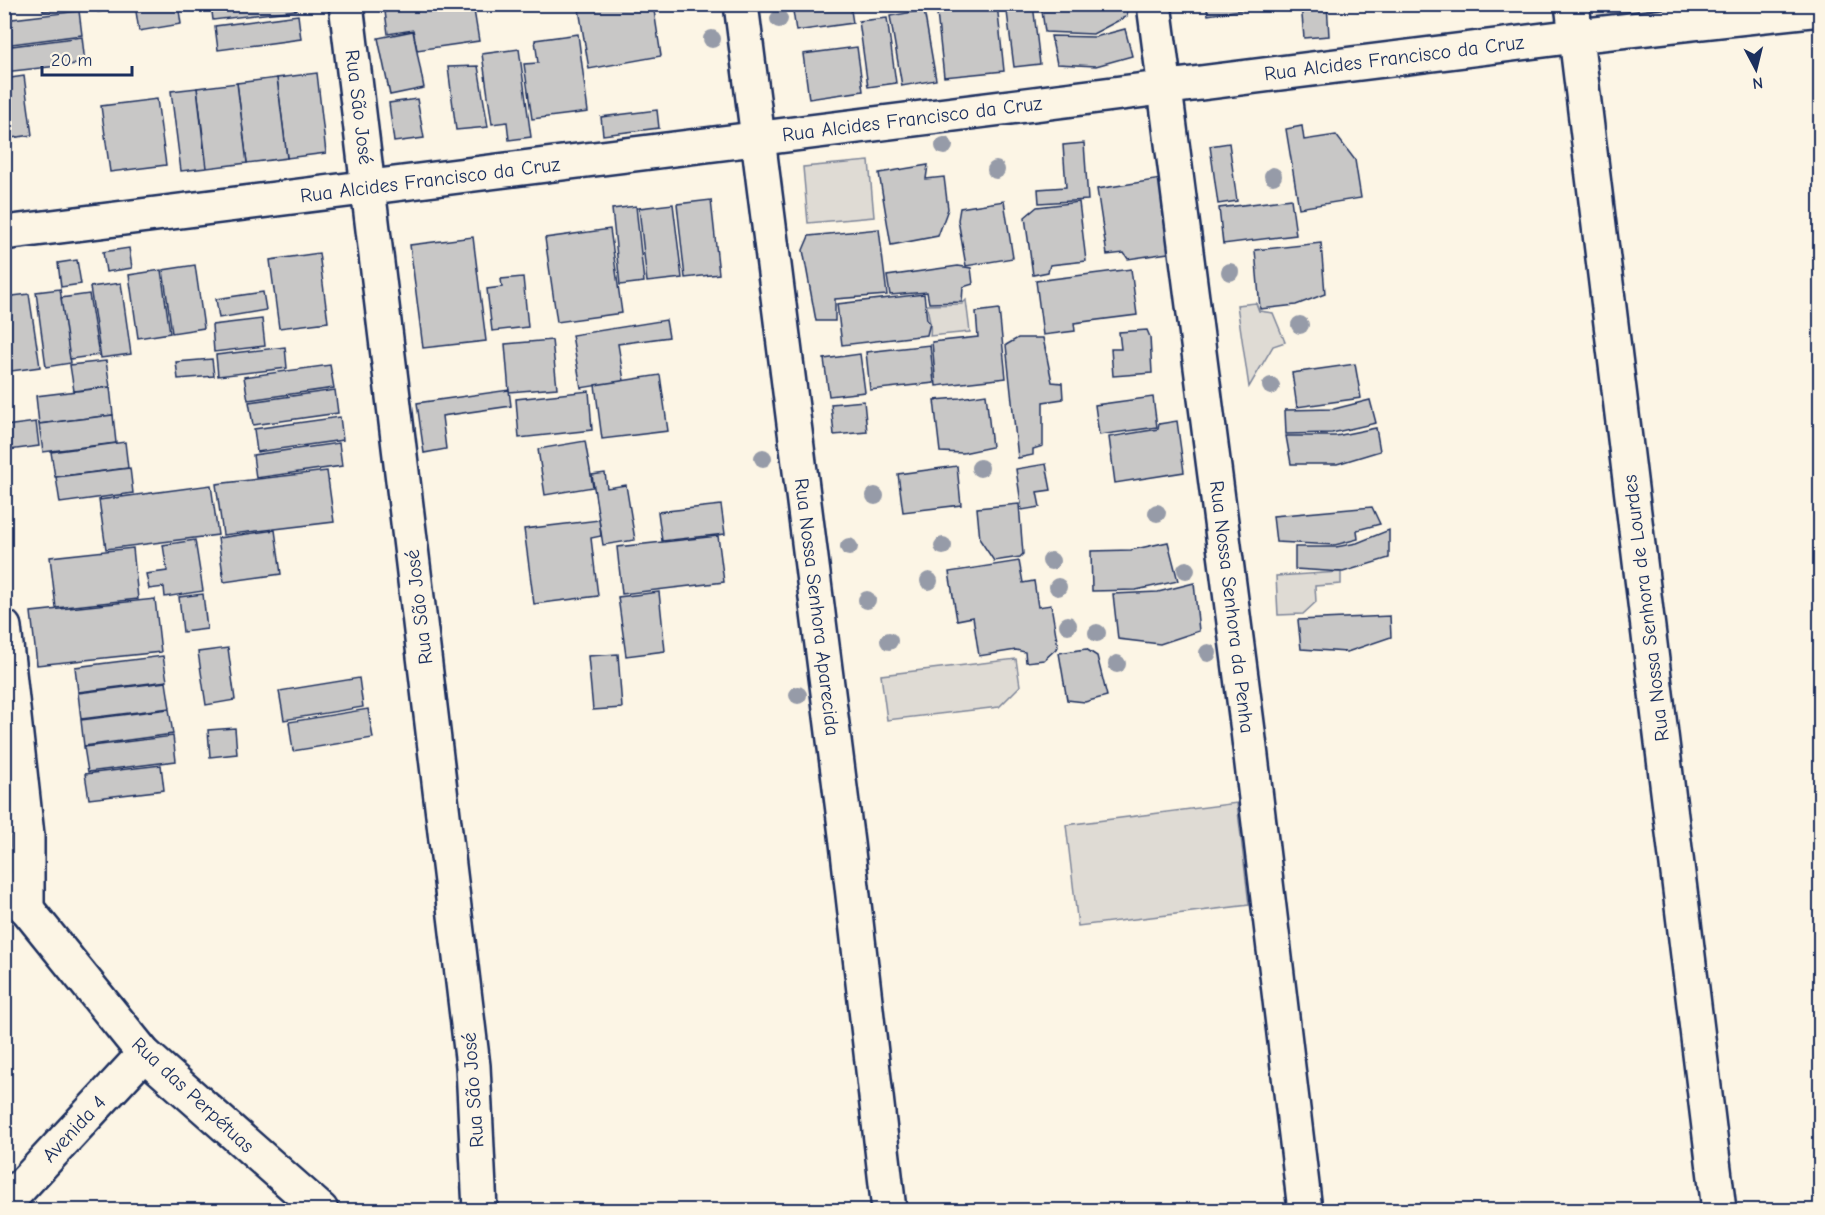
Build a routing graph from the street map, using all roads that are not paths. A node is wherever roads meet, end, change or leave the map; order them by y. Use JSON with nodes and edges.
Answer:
{"nodes":[{"id":1,"x":346,"y":4,"type":"edge"},
{"id":2,"x":741,"y":4,"type":"edge"},
{"id":3,"x":1154,"y":4,"type":"edge"},
{"id":4,"x":1821,"y":9,"type":"edge"},
{"id":5,"x":1574,"y":20,"type":"edge"},
{"id":6,"x":1164,"y":87,"type":"junction"},
{"id":7,"x":756,"y":138,"type":"junction"},
{"id":8,"x":369,"y":188,"type":"junction"},
{"id":9,"x":4,"y":233,"type":"edge"},
{"id":10,"x":4,"y":627,"type":"edge"},
{"id":11,"x":16,"y":899,"type":"edge"},
{"id":12,"x":144,"y":1054,"type":"junction"},
{"id":13,"x":4,"y":1204,"type":"edge"},
{"id":14,"x":321,"y":1210,"type":"edge"},
{"id":15,"x":480,"y":1210,"type":"edge"},
{"id":16,"x":889,"y":1210,"type":"edge"},
{"id":17,"x":1305,"y":1210,"type":"edge"},
{"id":18,"x":1719,"y":1210,"type":"edge"}],
"edges":[{"from":1,"to":8,"type":"street","name":"Rua São José"},
{"from":2,"to":7,"type":"street","name":"Rua Nossa Senhora Aparecida"},
{"from":3,"to":6,"type":"street","name":"Rua Nossa Senhora da Penha"},
{"from":4,"to":5,"type":"street","name":"Rua Alcides Francisco da Cruz"},
{"from":5,"to":6,"type":"street","name":"Rua Alcides Francisco da Cruz"},
{"from":5,"to":18,"type":"street","name":"Rua Nossa Senhora de Lourdes"},
{"from":6,"to":7,"type":"street","name":"Rua Alcides Francisco da Cruz"},
{"from":6,"to":17,"type":"street","name":"Rua Nossa Senhora da Penha"},
{"from":7,"to":8,"type":"street","name":"Rua Alcides Francisco da Cruz"},
{"from":7,"to":16,"type":"street","name":"Rua Nossa Senhora Aparecida"},
{"from":8,"to":9,"type":"street","name":"Rua Alcides Francisco da Cruz"},
{"from":8,"to":15,"type":"street","name":"Rua São José"},
{"from":10,"to":11,"type":"street"},
{"from":11,"to":12,"type":"street","name":"Rua das Perpétuas"},
{"from":12,"to":13,"type":"street","name":"Avenida 4"},
{"from":12,"to":14,"type":"street","name":"Rua das Perpétuas"}]}
